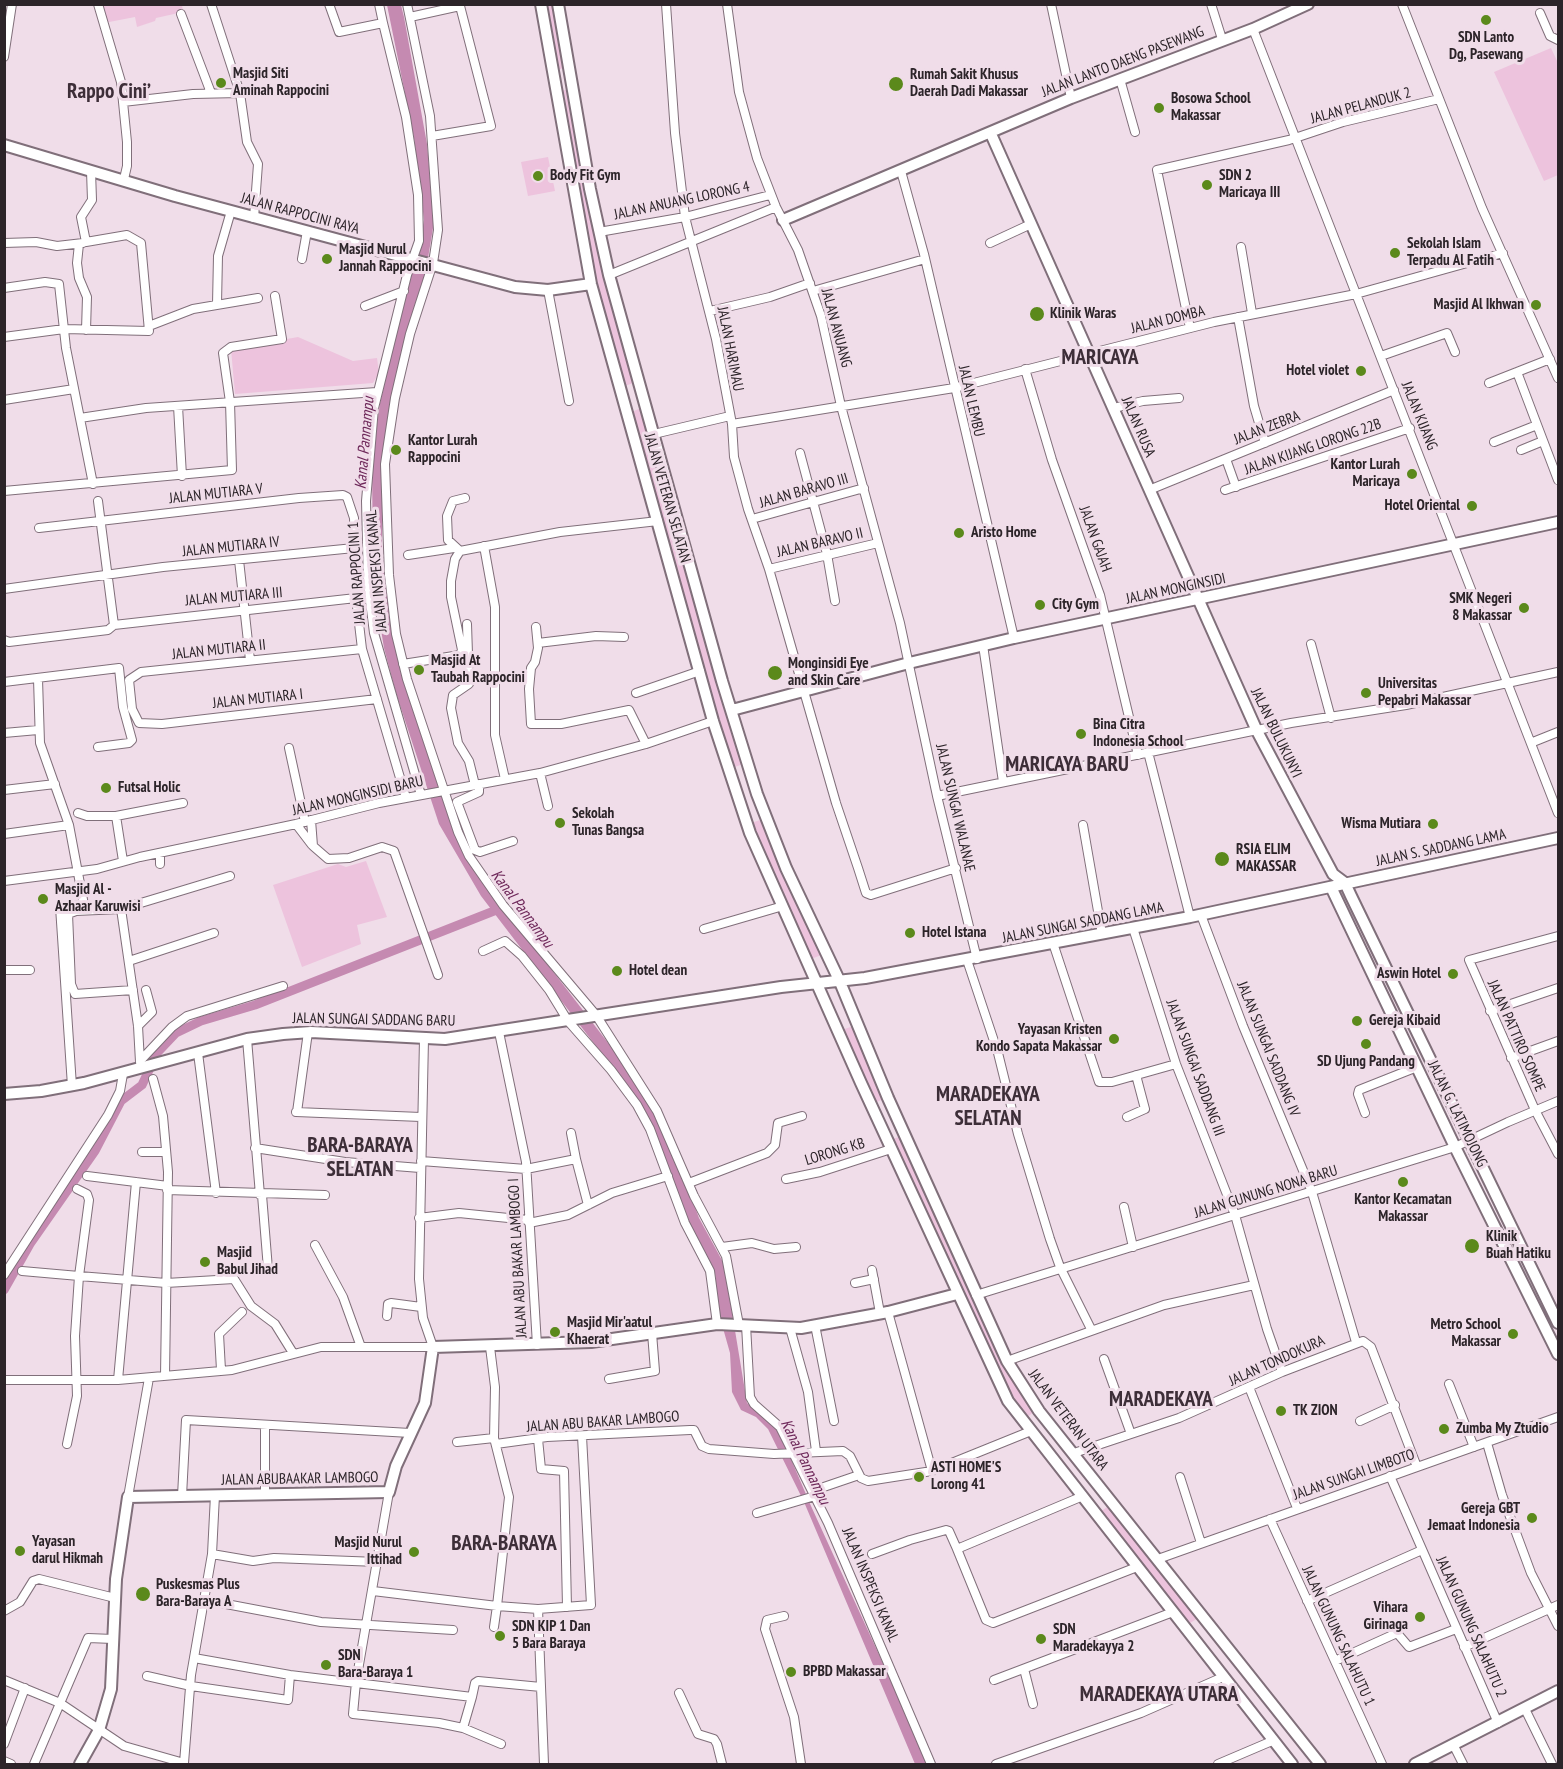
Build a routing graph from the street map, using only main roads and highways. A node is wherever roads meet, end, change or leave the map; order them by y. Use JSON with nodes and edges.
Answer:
{"nodes":[{"id":1,"x":541,"y":4,"type":"edge"},
{"id":2,"x":558,"y":4,"type":"edge"},
{"id":3,"x":1308,"y":4,"type":"edge"},
{"id":4,"x":572,"y":78,"type":"junction"},
{"id":5,"x":554,"y":82,"type":"junction"},
{"id":6,"x":991,"y":134,"type":"junction"},
{"id":7,"x":4,"y":145,"type":"edge"},
{"id":8,"x":783,"y":220,"type":"road end"},
{"id":9,"x":591,"y":284,"type":"junction"},
{"id":10,"x":641,"y":394,"type":"junction"},
{"id":11,"x":625,"y":406,"type":"junction"},
{"id":12,"x":645,"y":406,"type":"junction"},
{"id":13,"x":1558,"y":522,"type":"edge"},
{"id":14,"x":1198,"y":601,"type":"junction"},
{"id":15,"x":732,"y":710,"type":"junction"},
{"id":16,"x":757,"y":794,"type":"junction"},
{"id":17,"x":738,"y":800,"type":"junction"},
{"id":18,"x":1558,"y":838,"type":"edge"},
{"id":19,"x":1333,"y":874,"type":"junction"},
{"id":20,"x":1345,"y":883,"type":"junction"},
{"id":21,"x":1331,"y":887,"type":"junction"},
{"id":22,"x":840,"y":982,"type":"junction"},
{"id":23,"x":818,"y":983,"type":"junction"},
{"id":24,"x":4,"y":1094,"type":"edge"},
{"id":25,"x":892,"y":1108,"type":"junction"},
{"id":26,"x":876,"y":1116,"type":"junction"},
{"id":27,"x":900,"y":1124,"type":"junction"},
{"id":28,"x":884,"y":1132,"type":"junction"},
{"id":29,"x":957,"y":1294,"type":"junction"},
{"id":30,"x":1558,"y":1323,"type":"edge"},
{"id":31,"x":1558,"y":1354,"type":"edge"},
{"id":32,"x":1211,"y":1627,"type":"junction"},
{"id":33,"x":1194,"y":1639,"type":"junction"},
{"id":34,"x":1558,"y":1691,"type":"edge"},
{"id":35,"x":80,"y":1764,"type":"edge"},
{"id":36,"x":1292,"y":1764,"type":"edge"},
{"id":37,"x":1320,"y":1764,"type":"edge"},
{"id":38,"x":1416,"y":1764,"type":"edge"}],
"edges":[{"from":1,"to":5,"type":"main road","name":"JALAN VETERAN SELATAN"},
{"from":2,"to":4,"type":"main road","name":"JALAN VETERAN SELATAN"},
{"from":3,"to":6,"type":"main road","name":"JALAN LANTO DAENG PASEWANG"},
{"from":4,"to":5,"type":"main road"},
{"from":4,"to":10,"type":"main road","name":"JALAN VETERAN SELATAN"},
{"from":5,"to":9,"type":"main road","name":"JALAN VETERAN SELATAN"},
{"from":6,"to":8,"type":"main road","name":"JALAN LANTO DAENG PASEWANG"},
{"from":6,"to":14,"type":"main road","name":"JALAN RUSA"},
{"from":7,"to":9,"type":"main road","name":"JALAN RAPPOCINI RAYA"},
{"from":9,"to":11,"type":"main road","name":"JALAN VETERAN SELATAN"},
{"from":10,"to":11,"type":"main road"},
{"from":10,"to":12,"type":"main road","name":"JALAN VETERAN SELATAN"},
{"from":11,"to":12,"type":"main road"},
{"from":11,"to":17,"type":"main road","name":"JALAN VETERAN SELATAN"},
{"from":12,"to":15,"type":"main road","name":"JALAN VETERAN SELATAN"},
{"from":13,"to":14,"type":"main road","name":"JALAN MONGINSIDI"},
{"from":14,"to":15,"type":"main road","name":"JALAN MONGINSIDI"},
{"from":14,"to":19,"type":"main road","name":"JALAN BULUKUNYI"},
{"from":15,"to":16,"type":"main road","name":"JALAN VETERAN SELATAN"},
{"from":16,"to":17,"type":"main road"},
{"from":16,"to":22,"type":"main road","name":"JALAN VETERAN SELATAN"},
{"from":17,"to":23,"type":"main road","name":"JALAN VETERAN SELATAN"},
{"from":18,"to":20,"type":"main road","name":"JALAN S. SADDANG LAMA"},
{"from":19,"to":20,"type":"main road","name":"JALAN BULUKUNYI"},
{"from":19,"to":21,"type":"main road"},
{"from":20,"to":21,"type":"main road","name":"JALAN S. SADDANG LAMA"},
{"from":20,"to":30,"type":"main road"},
{"from":21,"to":22,"type":"main road","name":"JALAN SUNGAI SADDANG LAMA"},
{"from":21,"to":31,"type":"main road","name":"JALAN G. LATIMOJONG"},
{"from":22,"to":23,"type":"main road","name":"JALAN SUNGAI SADDANG LAMA"},
{"from":22,"to":25,"type":"main road","name":"JALAN VETERAN UTARA"},
{"from":23,"to":24,"type":"main road","name":"JALAN SUNGAI SADDANG BARU"},
{"from":23,"to":26,"type":"main road"},
{"from":25,"to":26,"type":"main road"},
{"from":25,"to":27,"type":"main road","name":"JALAN VETERAN UTARA"},
{"from":26,"to":28,"type":"main road"},
{"from":27,"to":28,"type":"main road"},
{"from":27,"to":32,"type":"main road","name":"JALAN VETERAN UTARA"},
{"from":28,"to":29,"type":"main road"},
{"from":29,"to":33,"type":"main road"},
{"from":29,"to":35,"type":"main road","name":"JALAN ABUBAAKAR LAMBOGO"},
{"from":32,"to":33,"type":"main road"},
{"from":32,"to":37,"type":"main road","name":"JALAN VETERAN UTARA"},
{"from":33,"to":36,"type":"main road"},
{"from":34,"to":38,"type":"main road"}]}
